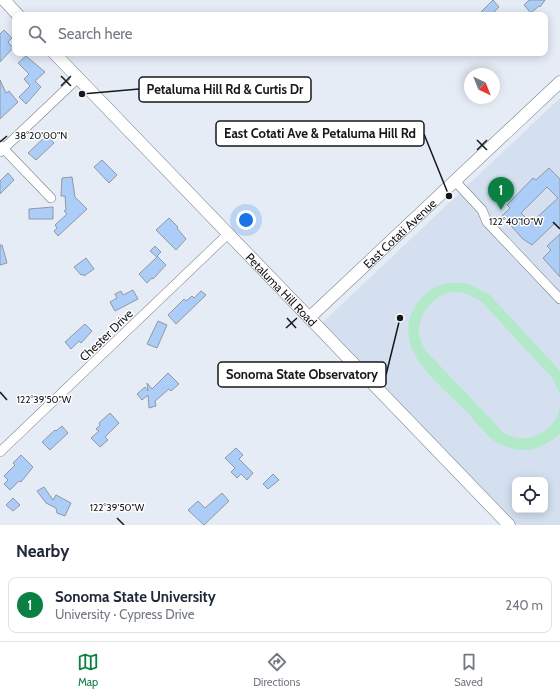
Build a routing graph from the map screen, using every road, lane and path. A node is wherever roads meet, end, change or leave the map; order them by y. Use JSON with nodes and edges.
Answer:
{"nodes":[{"id":1,"x":4,"y":0,"type":"edge"},
{"id":2,"x":15,"y":12,"type":"edge"},
{"id":3,"x":57,"y":56,"type":"edge"},
{"id":4,"x":78,"y":78,"type":"junction"},
{"id":5,"x":560,"y":82,"type":"edge"},
{"id":6,"x":1,"y":149,"type":"edge"},
{"id":7,"x":455,"y":181,"type":"junction"},
{"id":8,"x":51,"y":198,"type":"dead end"},
{"id":9,"x":228,"y":234,"type":"junction"},
{"id":10,"x":560,"y":299,"type":"edge"},
{"id":11,"x":309,"y":318,"type":"junction"},
{"id":12,"x":0,"y":452,"type":"edge"},
{"id":13,"x":508,"y":525,"type":"edge"}],
"edges":[{"from":1,"to":2,"type":"main road"},
{"from":3,"to":4,"type":"main road","name":"Petaluma Hill Road"},
{"from":4,"to":6,"type":"street"},
{"from":4,"to":9,"type":"main road","name":"Petaluma Hill Road"},
{"from":5,"to":7,"type":"main road","name":"East Cotati Avenue"},
{"from":6,"to":8,"type":"street"},
{"from":7,"to":10,"type":"street"},
{"from":7,"to":11,"type":"main road","name":"East Cotati Avenue"},
{"from":9,"to":11,"type":"main road","name":"Petaluma Hill Road"},
{"from":9,"to":12,"type":"street","name":"Chester Drive"},
{"from":11,"to":13,"type":"main road","name":"Petaluma Hill Road"}]}
